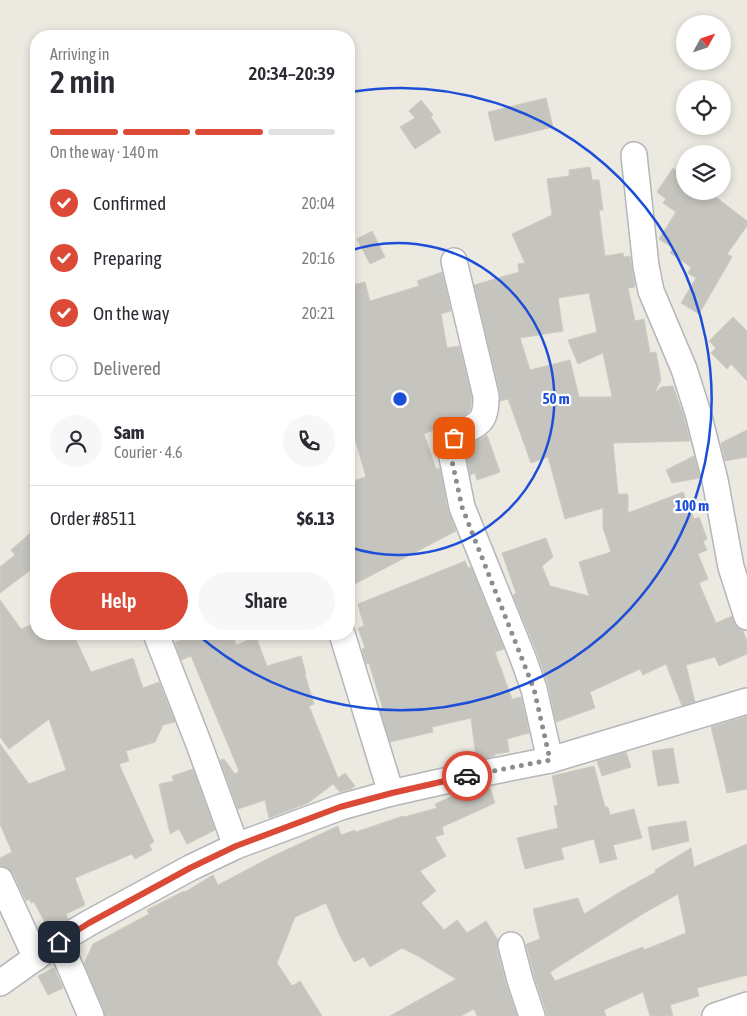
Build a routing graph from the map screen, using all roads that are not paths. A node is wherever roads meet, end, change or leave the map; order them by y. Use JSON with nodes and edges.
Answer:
{"nodes":[{"id":1,"x":634,"y":154,"type":"dead end"},
{"id":2,"x":454,"y":261,"type":"dead end"},
{"id":3,"x":747,"y":616,"type":"edge"},
{"id":4,"x":158,"y":640,"type":"edge"},
{"id":5,"x":344,"y":640,"type":"edge"},
{"id":6,"x":747,"y":702,"type":"edge"},
{"id":7,"x":550,"y":760,"type":"junction"},
{"id":8,"x":392,"y":793,"type":"junction"},
{"id":9,"x":236,"y":846,"type":"junction"},
{"id":10,"x":0,"y":880,"type":"edge"},
{"id":11,"x":59,"y":942,"type":"junction"},
{"id":12,"x":510,"y":946,"type":"dead end"},
{"id":13,"x":36,"y":958,"type":"junction"},
{"id":14,"x":0,"y":983,"type":"edge"},
{"id":15,"x":747,"y":1005,"type":"edge"},
{"id":16,"x":91,"y":1016,"type":"edge"},
{"id":17,"x":532,"y":1016,"type":"edge"},
{"id":18,"x":715,"y":1016,"type":"edge"}],
"edges":[{"from":1,"to":3,"type":"street"},
{"from":2,"to":7,"type":"street"},
{"from":4,"to":9,"type":"street"},
{"from":5,"to":8,"type":"street"},
{"from":6,"to":7,"type":"street"},
{"from":7,"to":8,"type":"street"},
{"from":8,"to":9,"type":"street"},
{"from":9,"to":11,"type":"street"},
{"from":10,"to":13,"type":"street"},
{"from":11,"to":13,"type":"street"},
{"from":11,"to":16,"type":"street"},
{"from":12,"to":17,"type":"street"},
{"from":13,"to":14,"type":"street"},
{"from":15,"to":18,"type":"street"}]}
